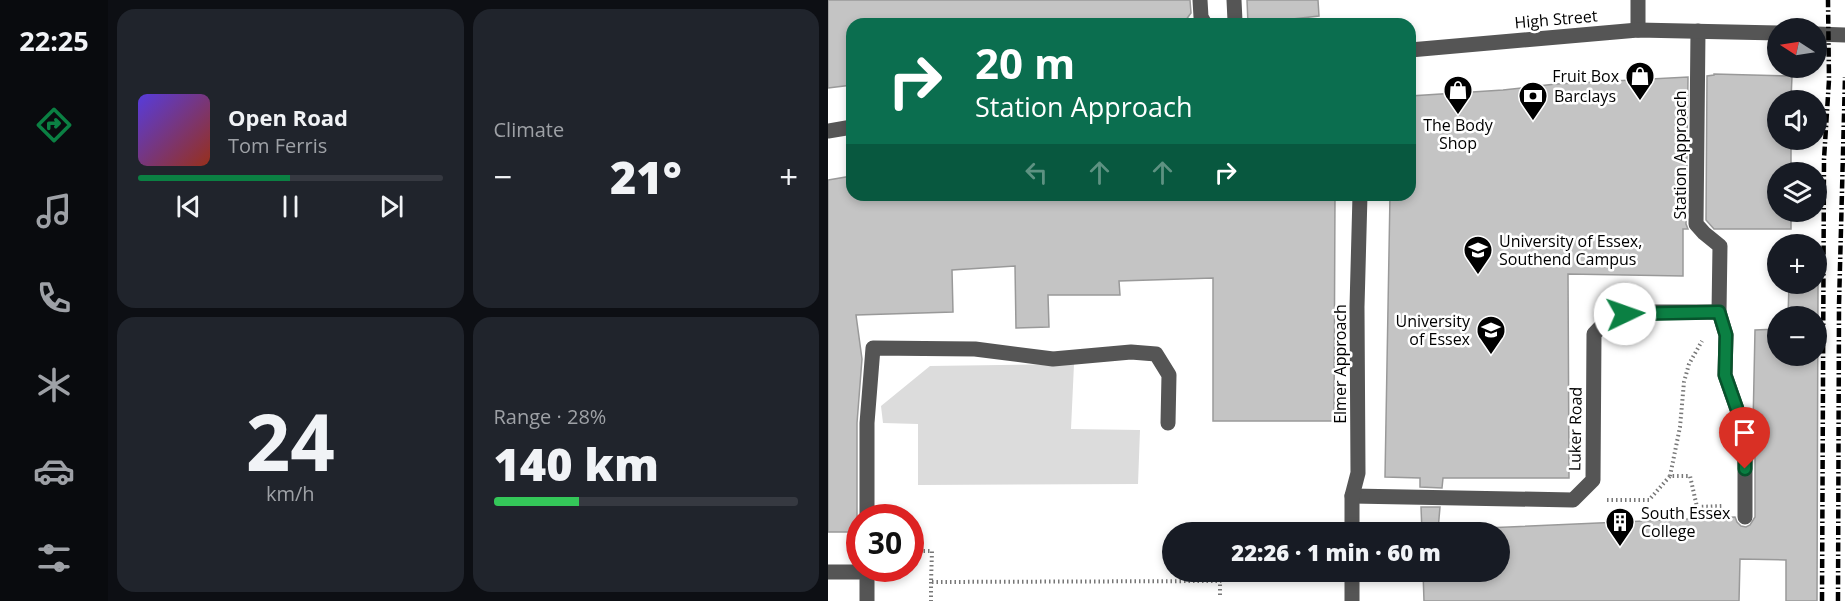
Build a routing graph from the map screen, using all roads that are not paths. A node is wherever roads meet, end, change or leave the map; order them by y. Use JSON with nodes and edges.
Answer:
{"nodes":[{"id":1,"x":1200,"y":0,"type":"edge"},
{"id":2,"x":1234,"y":0,"type":"edge"},
{"id":3,"x":1638,"y":0,"type":"edge"},
{"id":4,"x":1202,"y":18,"type":"edge"},
{"id":5,"x":1235,"y":18,"type":"edge"},
{"id":6,"x":1638,"y":30,"type":"junction"},
{"id":7,"x":1698,"y":32,"type":"junction"},
{"id":8,"x":1767,"y":33,"type":"edge"},
{"id":9,"x":1827,"y":34,"type":"edge"},
{"id":10,"x":1845,"y":35,"type":"edge"},
{"id":11,"x":1416,"y":49,"type":"edge"},
{"id":12,"x":846,"y":129,"type":"edge"},
{"id":13,"x":828,"y":131,"type":"edge"},
{"id":14,"x":1360,"y":201,"type":"edge"},
{"id":15,"x":1719,"y":312,"type":"junction"},
{"id":16,"x":1168,"y":423,"type":"dead end"},
{"id":17,"x":1352,"y":496,"type":"junction"},
{"id":18,"x":867,"y":504,"type":"edge"},
{"id":19,"x":1745,"y":511,"type":"road end"},
{"id":20,"x":1352,"y":522,"type":"edge"},
{"id":21,"x":846,"y":571,"type":"edge"},
{"id":22,"x":828,"y":572,"type":"edge"},
{"id":23,"x":867,"y":582,"type":"edge"},
{"id":24,"x":1352,"y":582,"type":"edge"},
{"id":25,"x":867,"y":601,"type":"edge"},
{"id":26,"x":1352,"y":601,"type":"edge"}],
"edges":[{"from":1,"to":4,"type":"street"},
{"from":2,"to":5,"type":"street"},
{"from":3,"to":6,"type":"street"},
{"from":6,"to":7,"type":"street","name":"High Street"},
{"from":6,"to":11,"type":"street","name":"High Street"},
{"from":7,"to":8,"type":"street","name":"High Street"},
{"from":7,"to":15,"type":"street","name":"Station Approach"},
{"from":9,"to":10,"type":"street"},
{"from":12,"to":13,"type":"street"},
{"from":14,"to":17,"type":"street","name":"Elmer Approach"},
{"from":15,"to":17,"type":"street","name":"Luker Road"},
{"from":15,"to":19,"type":"street","name":"Station Approach"},
{"from":16,"to":18,"type":"street"},
{"from":17,"to":20,"type":"street","name":"Elmer Approach"},
{"from":21,"to":22,"type":"street"},
{"from":23,"to":25,"type":"street"},
{"from":24,"to":26,"type":"street"}]}
